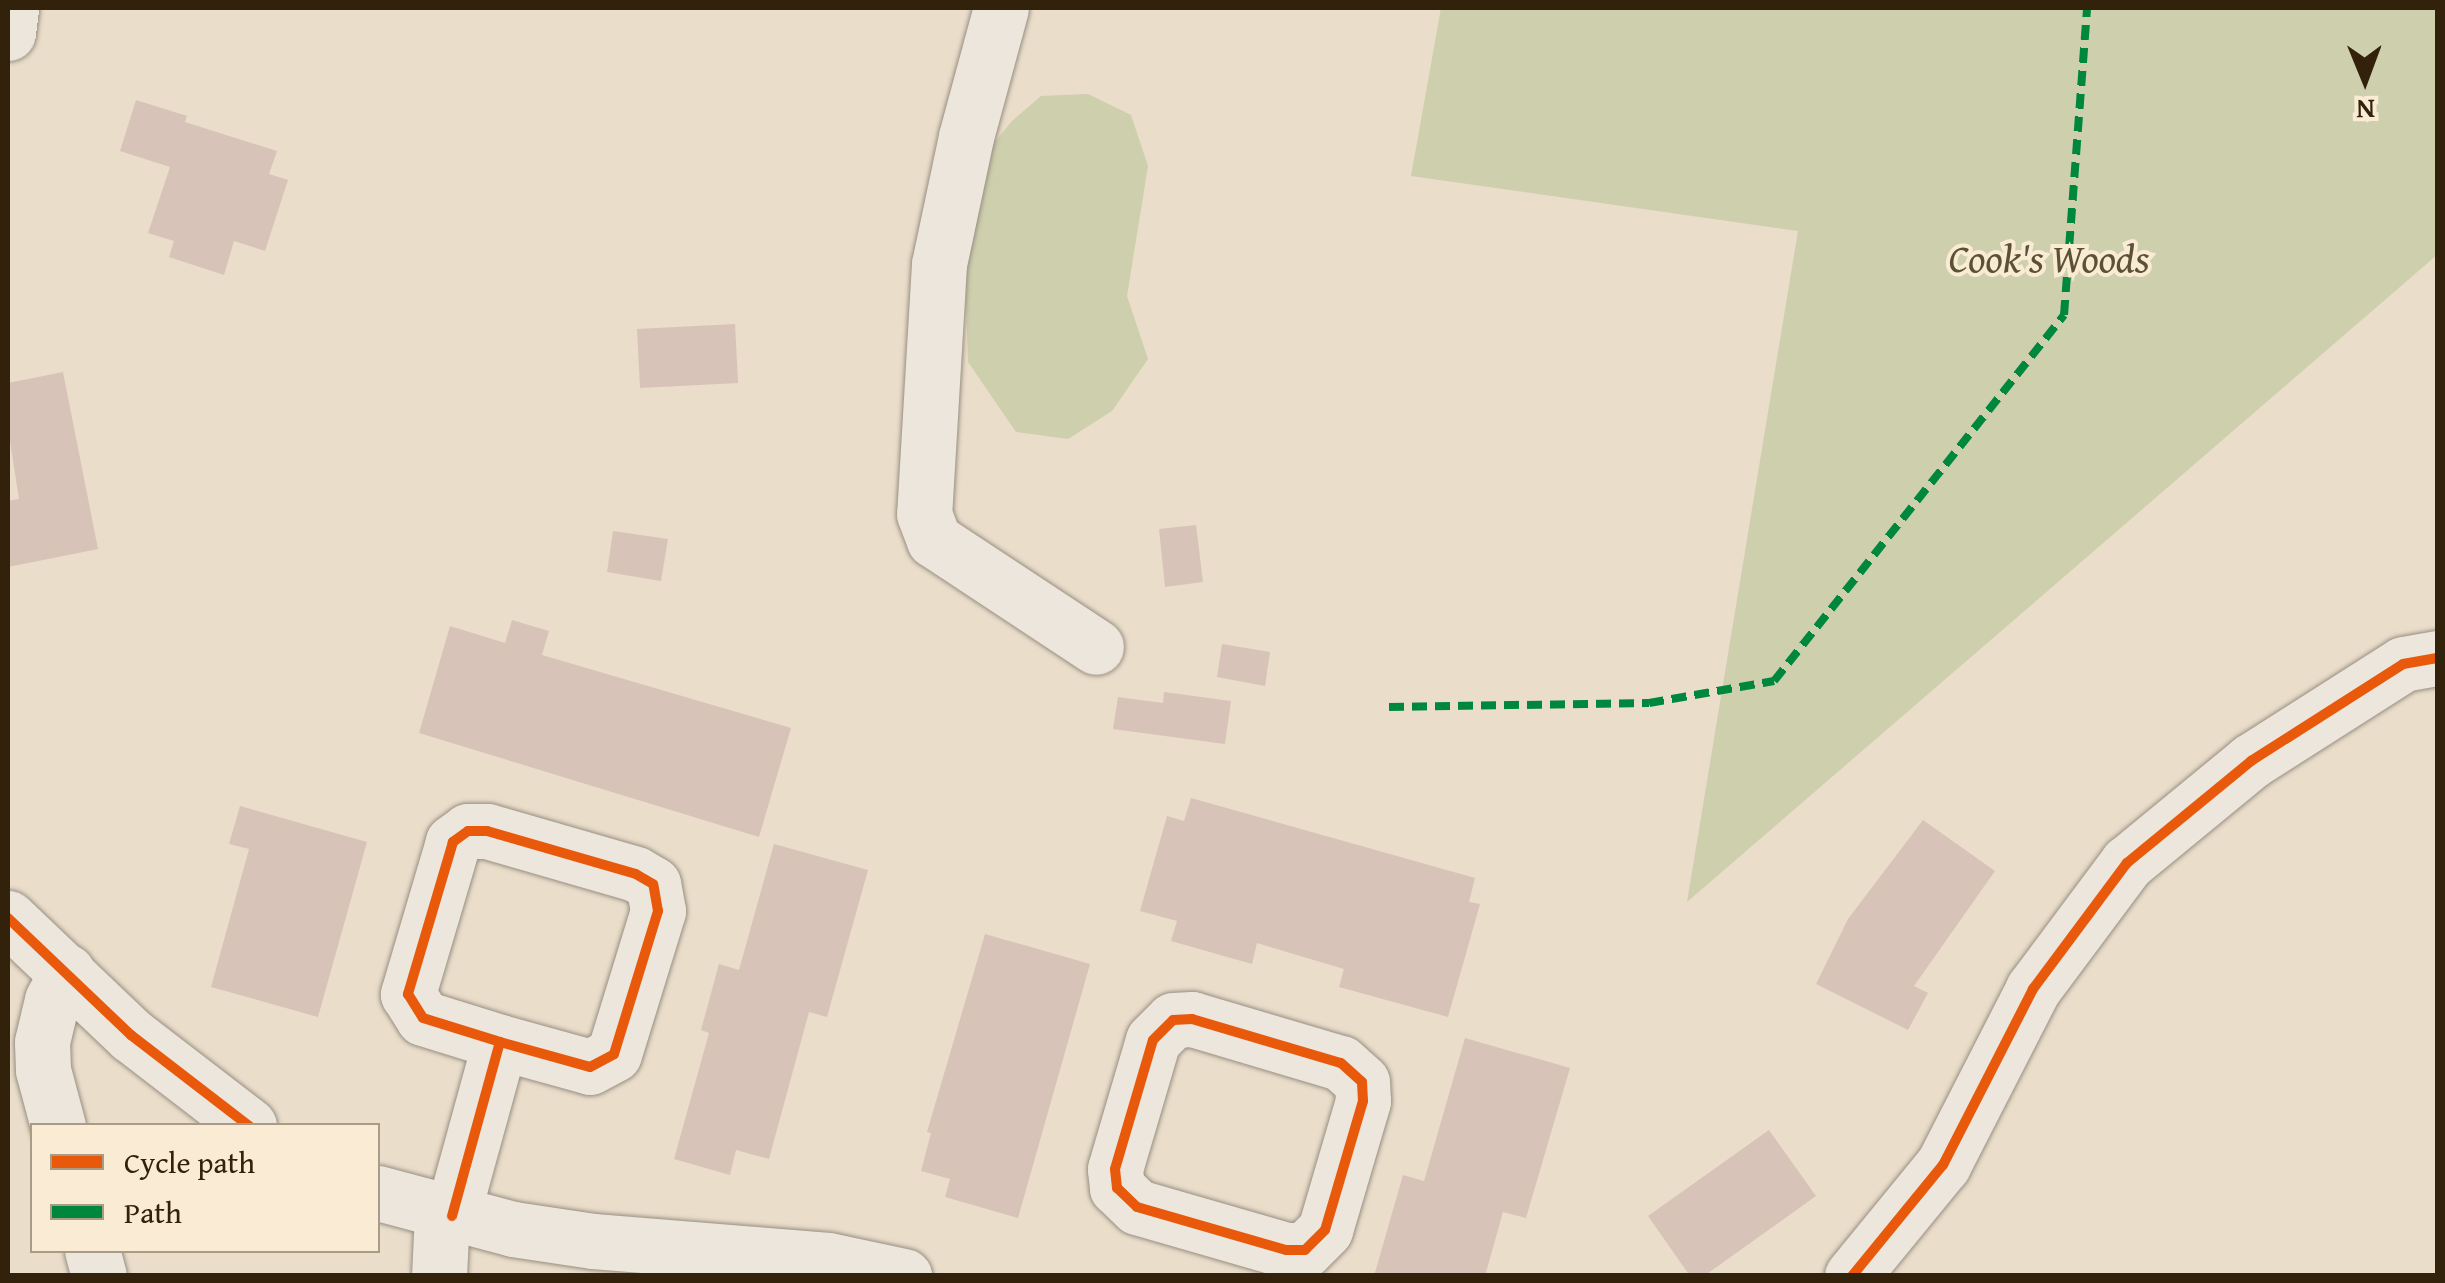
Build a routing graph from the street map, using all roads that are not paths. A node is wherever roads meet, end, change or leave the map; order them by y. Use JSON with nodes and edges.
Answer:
{"nodes":[{"id":1,"x":11,"y":8,"type":"edge"},
{"id":2,"x":1001,"y":8,"type":"edge"},
{"id":3,"x":8,"y":34,"type":"edge"},
{"id":4,"x":1096,"y":648,"type":"dead end"},
{"id":5,"x":2438,"y":658,"type":"edge"},
{"id":6,"x":8,"y":918,"type":"edge"},
{"id":7,"x":68,"y":972,"type":"junction"},
{"id":8,"x":500,"y":1042,"type":"junction"},
{"id":9,"x":57,"y":1123,"type":"edge"},
{"id":10,"x":244,"y":1123,"type":"edge"},
{"id":11,"x":380,"y":1195,"type":"edge"},
{"id":12,"x":447,"y":1215,"type":"junction"},
{"id":13,"x":1252,"y":1259,"type":"edge"},
{"id":14,"x":439,"y":1276,"type":"edge"},
{"id":15,"x":904,"y":1276,"type":"edge"},
{"id":16,"x":1852,"y":1276,"type":"edge"}],
"edges":[{"from":1,"to":3,"type":"street"},
{"from":2,"to":4,"type":"street"},
{"from":5,"to":16,"type":"street"},
{"from":6,"to":7,"type":"street"},
{"from":7,"to":9,"type":"street"},
{"from":7,"to":10,"type":"street"},
{"from":8,"to":8,"type":"street"},
{"from":8,"to":12,"type":"street"},
{"from":11,"to":12,"type":"street"},
{"from":12,"to":14,"type":"street"},
{"from":12,"to":15,"type":"street"},
{"from":13,"to":13,"type":"street"}]}
